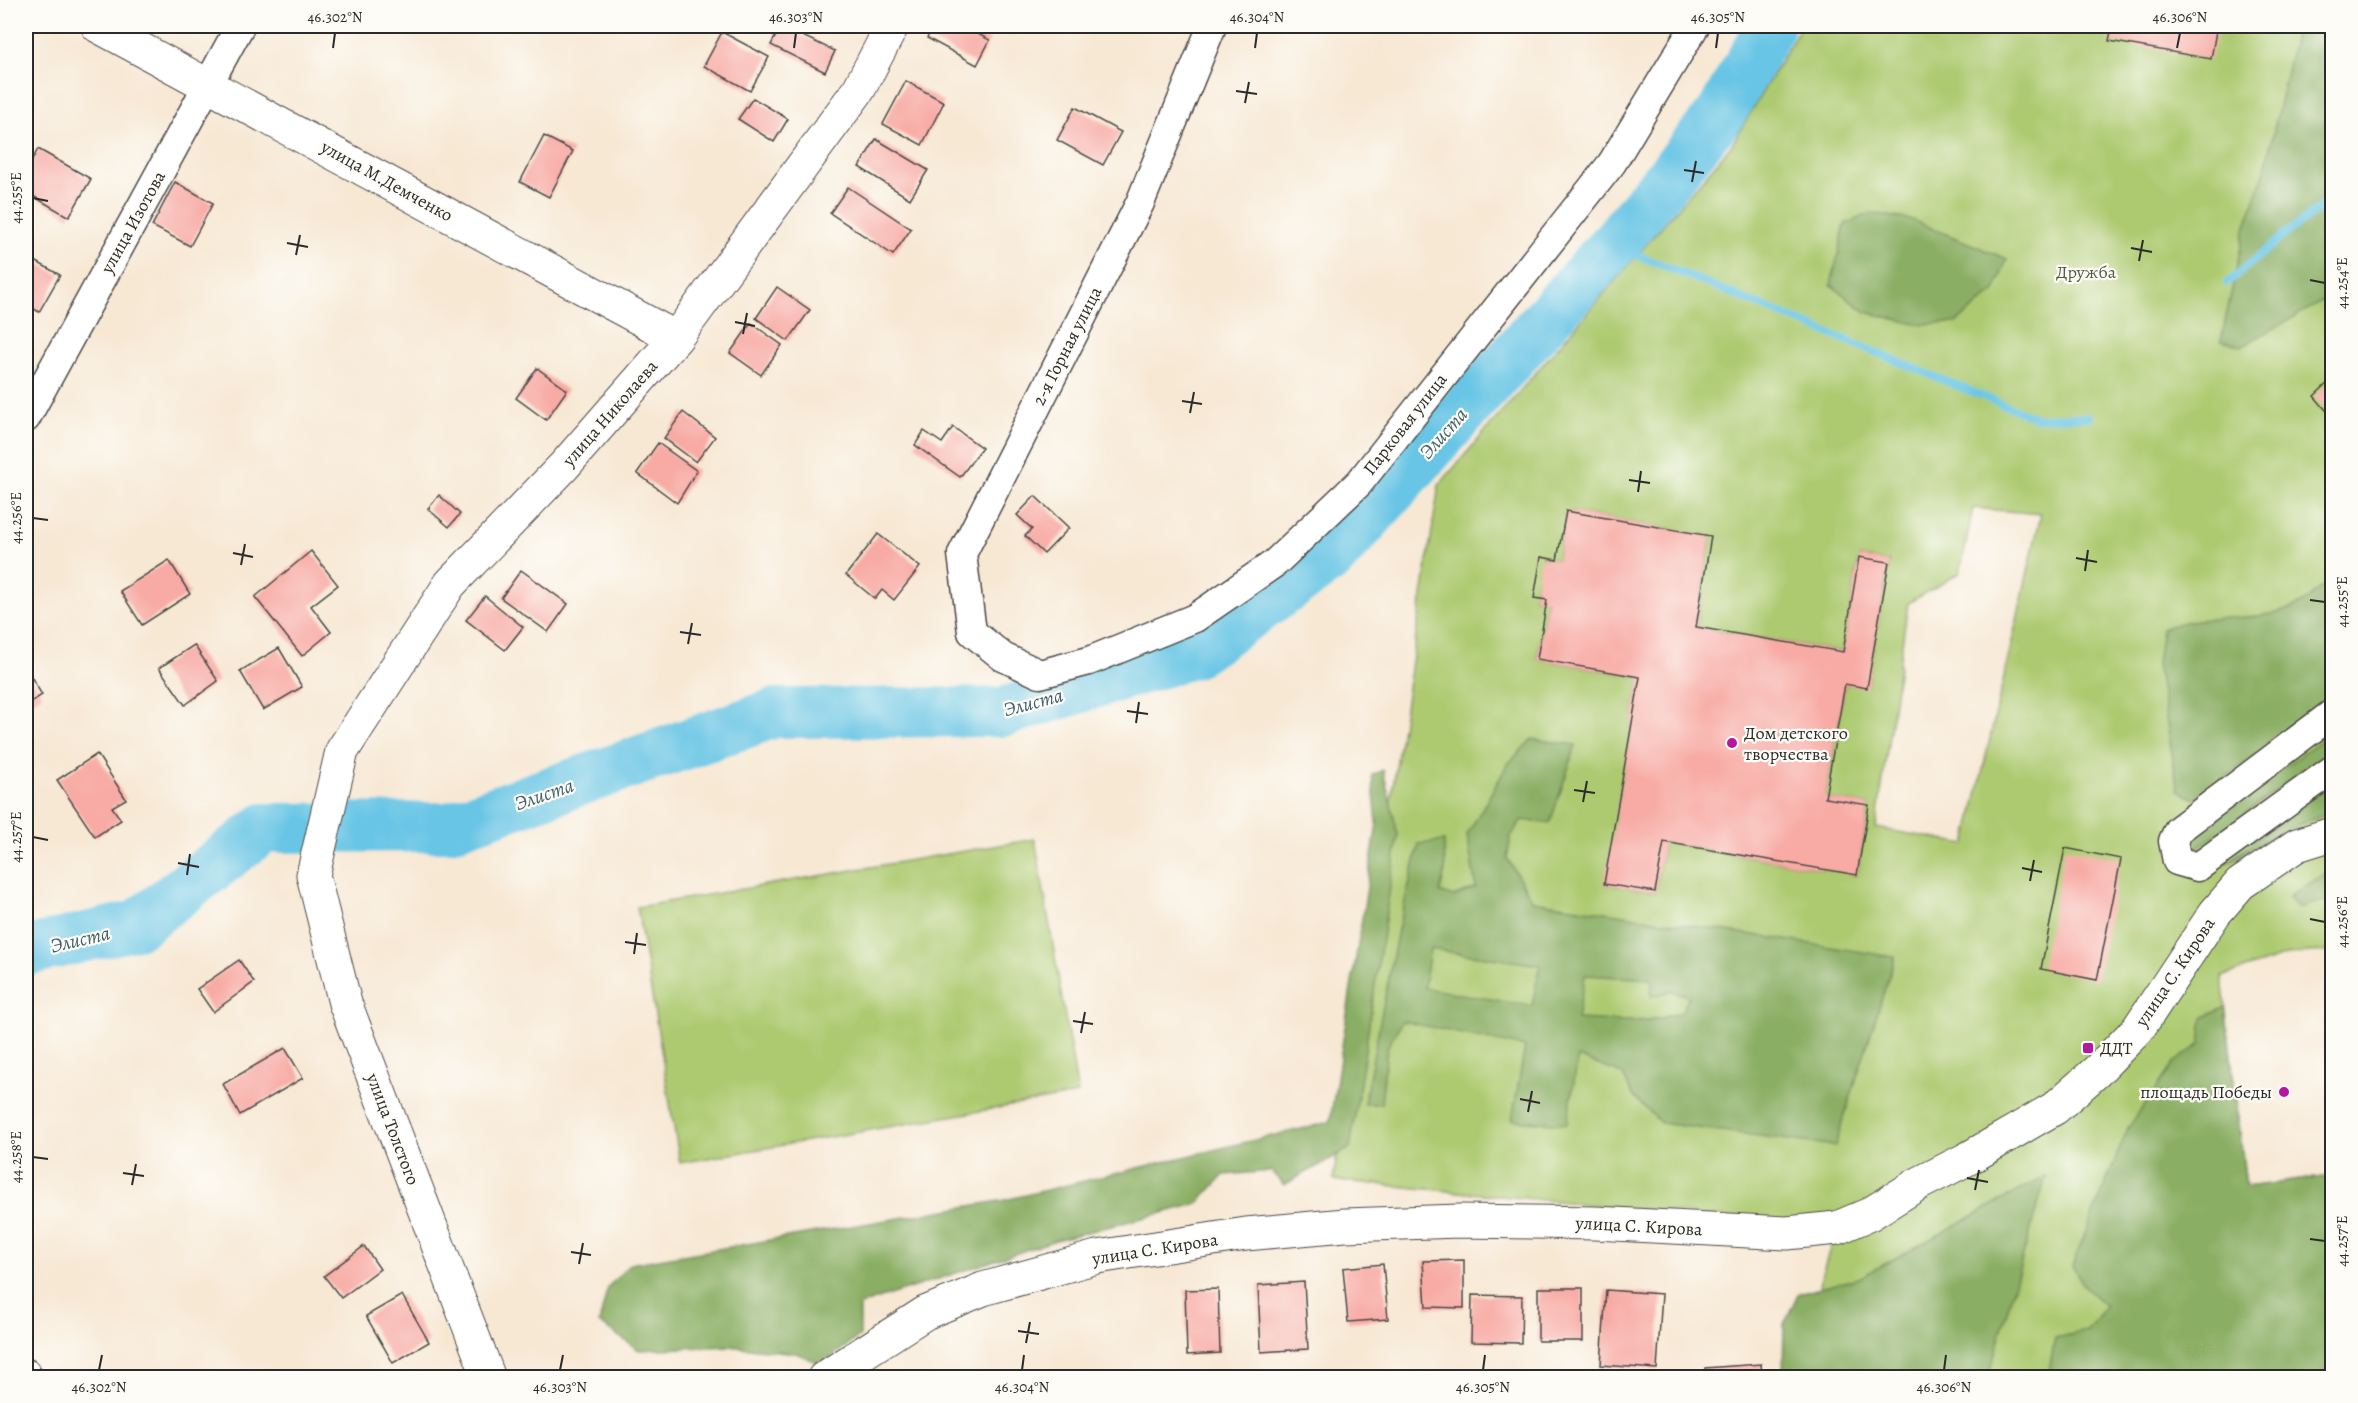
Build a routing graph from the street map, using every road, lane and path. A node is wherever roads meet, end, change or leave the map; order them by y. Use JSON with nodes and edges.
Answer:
{"nodes":[{"id":1,"x":98,"y":26,"type":"edge"},
{"id":2,"x":240,"y":26,"type":"edge"},
{"id":3,"x":892,"y":26,"type":"edge"},
{"id":4,"x":1212,"y":26,"type":"edge"},
{"id":5,"x":1695,"y":26,"type":"edge"},
{"id":6,"x":209,"y":84,"type":"junction"},
{"id":7,"x":676,"y":338,"type":"junction"},
{"id":8,"x":26,"y":418,"type":"edge"},
{"id":9,"x":1003,"y":657,"type":"joint"},
{"id":10,"x":2332,"y":714,"type":"edge"},
{"id":11,"x":2332,"y":770,"type":"edge"},
{"id":12,"x":2332,"y":834,"type":"edge"},
{"id":13,"x":313,"y":875,"type":"joint"},
{"id":14,"x":26,"y":1373,"type":"edge"},
{"id":15,"x":28,"y":1377,"type":"edge"},
{"id":16,"x":489,"y":1377,"type":"edge"},
{"id":17,"x":824,"y":1377,"type":"edge"}],
"edges":[{"from":1,"to":6,"type":"street","name":"улица М.Демченко"},
{"from":2,"to":6,"type":"street","name":"улица Изотова"},
{"from":3,"to":7,"type":"street","name":"улица Николаева"},
{"from":4,"to":9,"type":"street","name":"2-я Горная улица"},
{"from":5,"to":9,"type":"street","name":"Парковая улица"},
{"from":6,"to":7,"type":"street","name":"улица М.Демченко"},
{"from":6,"to":8,"type":"street","name":"улица Изотова"},
{"from":7,"to":13,"type":"street","name":"улица Николаева"},
{"from":10,"to":11,"type":"street"},
{"from":12,"to":17,"type":"street","name":"улица С. Кирова"},
{"from":13,"to":16,"type":"street","name":"улица Толстого"},
{"from":14,"to":15,"type":"street"}]}
